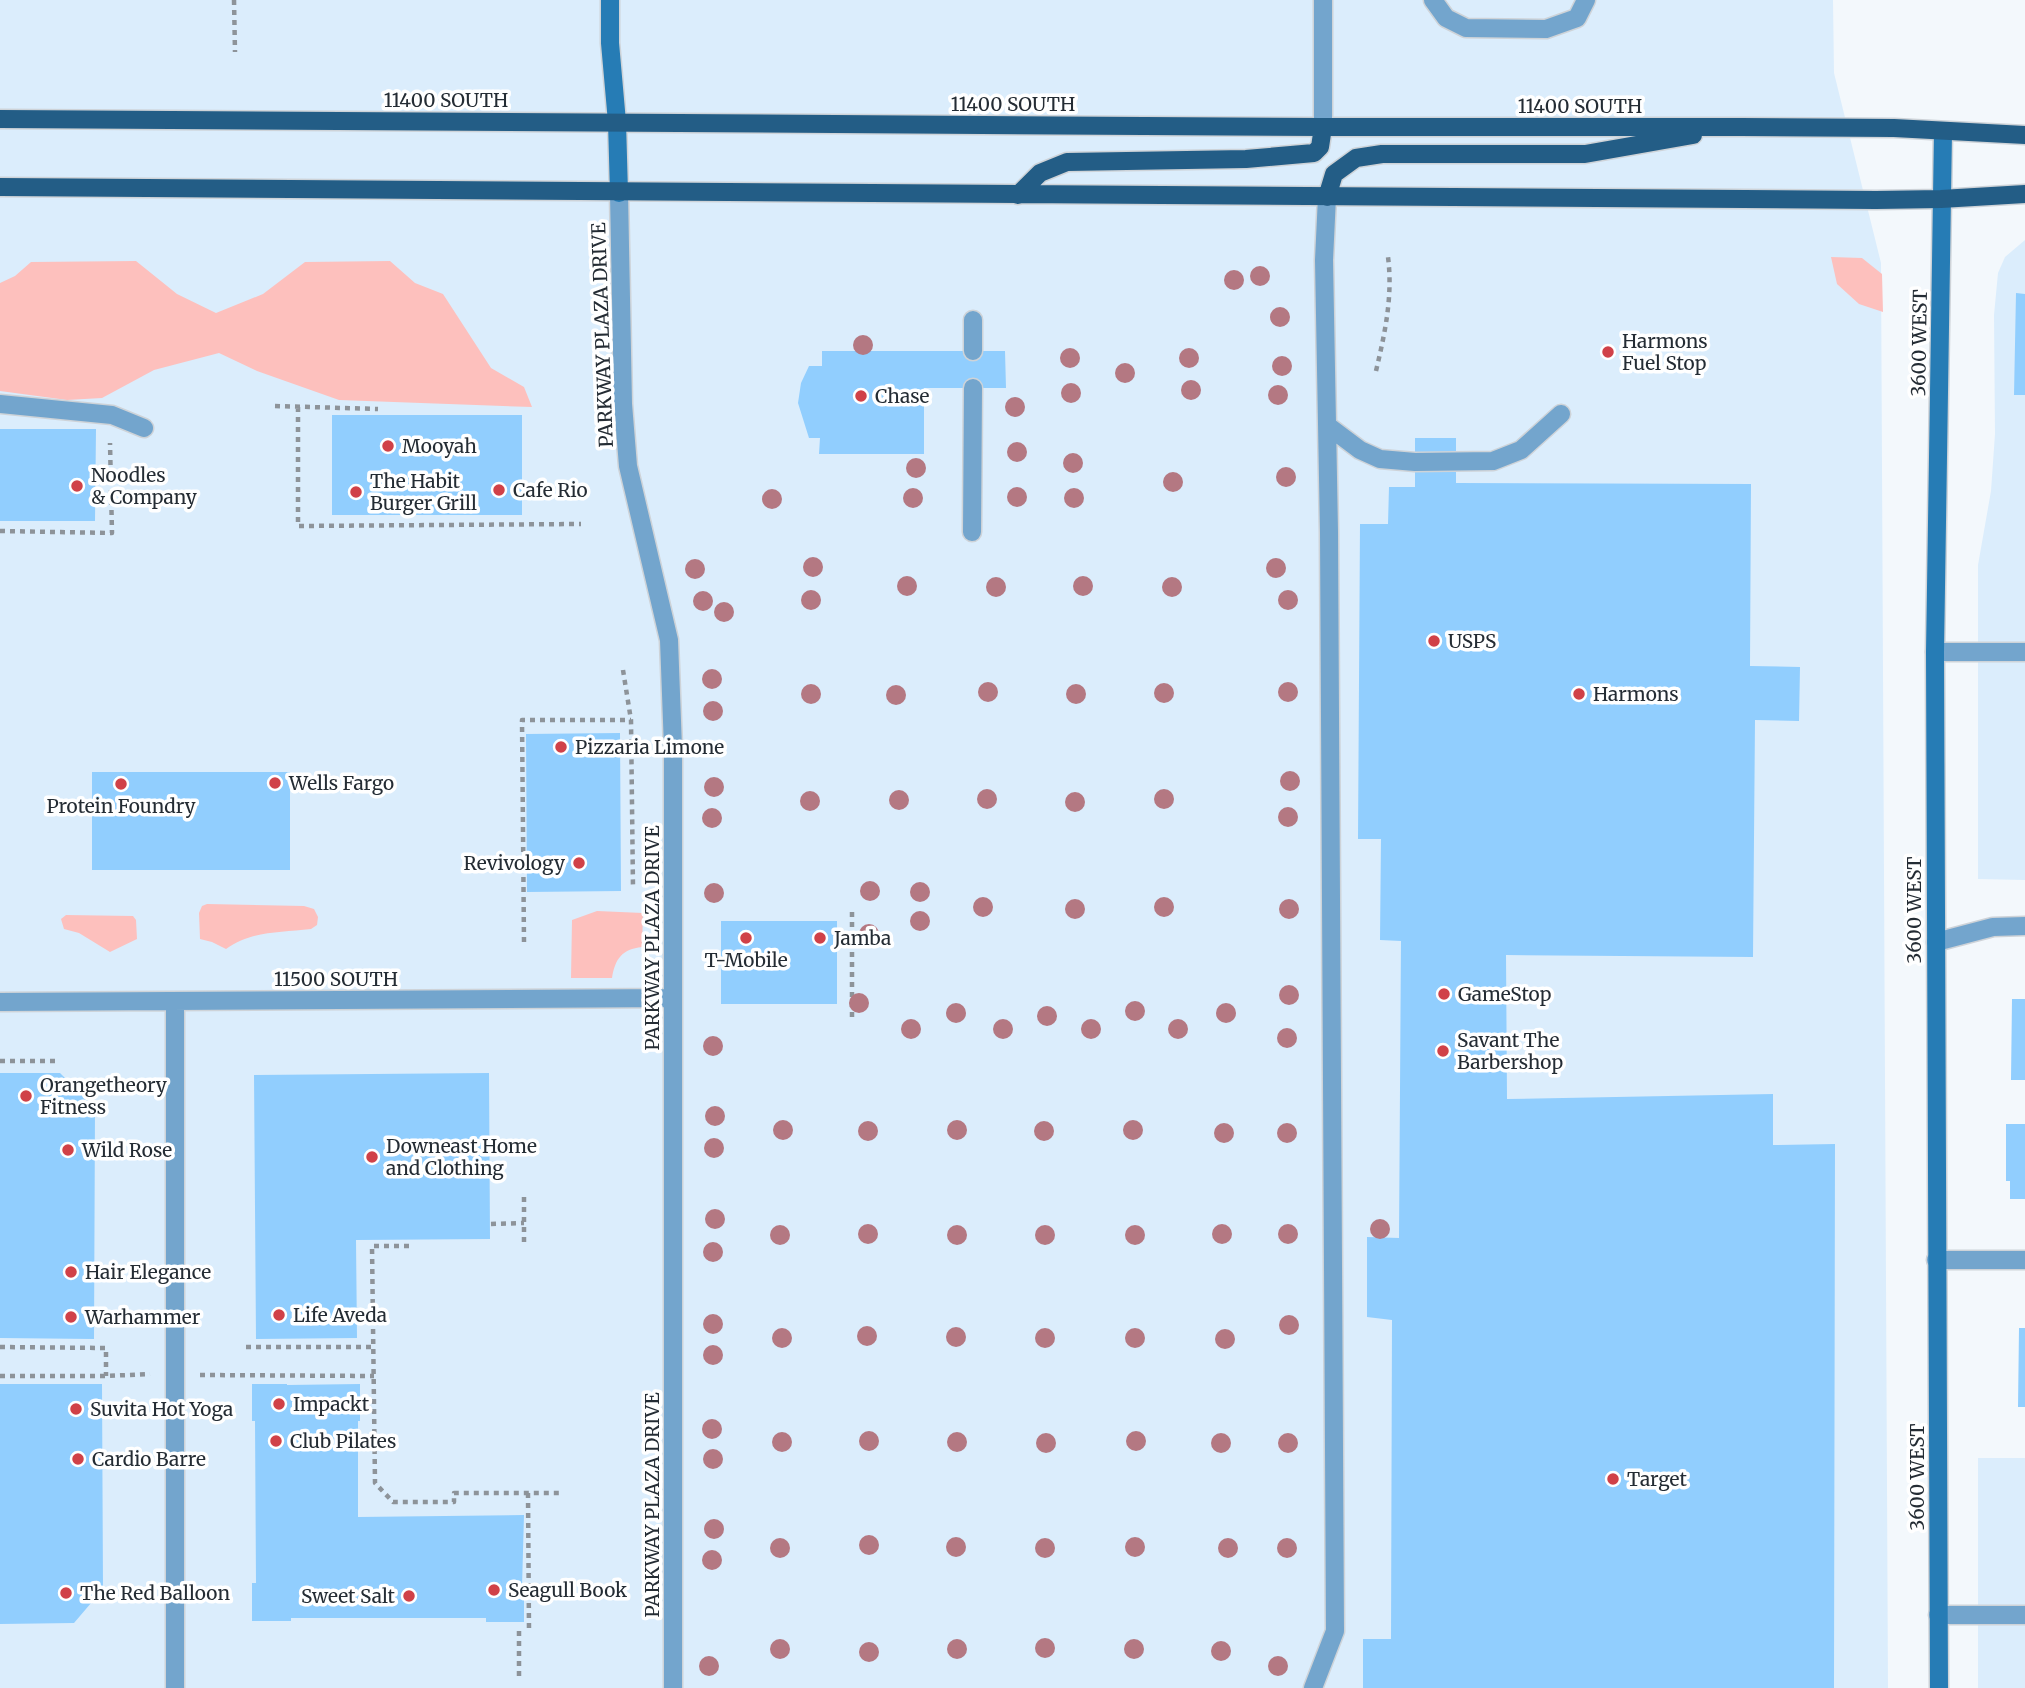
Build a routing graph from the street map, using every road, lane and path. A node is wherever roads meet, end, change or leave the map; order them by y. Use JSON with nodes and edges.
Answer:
{"nodes":[{"id":1,"x":234,"y":0,"type":"edge"},
{"id":2,"x":610,"y":0,"type":"edge"},
{"id":3,"x":1322,"y":0,"type":"edge"},
{"id":4,"x":1433,"y":0,"type":"edge"},
{"id":5,"x":1586,"y":0,"type":"edge"},
{"id":6,"x":235,"y":52,"type":"dead end"},
{"id":7,"x":0,"y":119,"type":"edge"},
{"id":8,"x":617,"y":122,"type":"junction"},
{"id":9,"x":1323,"y":127,"type":"junction"},
{"id":10,"x":1741,"y":127,"type":"junction"},
{"id":11,"x":1943,"y":132,"type":"junction"},
{"id":12,"x":2025,"y":135,"type":"edge"},
{"id":13,"x":0,"y":187,"type":"edge"},
{"id":14,"x":619,"y":193,"type":"junction"},
{"id":15,"x":2025,"y":194,"type":"edge"},
{"id":16,"x":1018,"y":195,"type":"junction"},
{"id":17,"x":1327,"y":197,"type":"junction"},
{"id":18,"x":1941,"y":200,"type":"junction"},
{"id":19,"x":1388,"y":257,"type":"dead end"},
{"id":20,"x":973,"y":320,"type":"dead end"},
{"id":21,"x":972,"y":351,"type":"dead end"},
{"id":22,"x":1376,"y":371,"type":"dead end"},
{"id":23,"x":972,"y":388,"type":"dead end"},
{"id":24,"x":0,"y":404,"type":"edge"},
{"id":25,"x":275,"y":405,"type":"dead end"},
{"id":26,"x":298,"y":407,"type":"junction"},
{"id":27,"x":378,"y":409,"type":"dead end"},
{"id":28,"x":1561,"y":414,"type":"dead end"},
{"id":29,"x":1328,"y":426,"type":"junction"},
{"id":30,"x":144,"y":428,"type":"dead end"},
{"id":31,"x":110,"y":436,"type":"dead end"},
{"id":32,"x":580,"y":524,"type":"dead end"},
{"id":33,"x":0,"y":531,"type":"edge"},
{"id":34,"x":972,"y":532,"type":"dead end"},
{"id":35,"x":1935,"y":652,"type":"junction"},
{"id":36,"x":2025,"y":652,"type":"edge"},
{"id":37,"x":623,"y":670,"type":"dead end"},
{"id":38,"x":631,"y":720,"type":"junction"},
{"id":39,"x":633,"y":888,"type":"dead end"},
{"id":40,"x":852,"y":912,"type":"dead end"},
{"id":41,"x":2025,"y":926,"type":"edge"},
{"id":42,"x":524,"y":942,"type":"dead end"},
{"id":43,"x":1936,"y":942,"type":"junction"},
{"id":44,"x":673,"y":998,"type":"junction"},
{"id":45,"x":175,"y":1001,"type":"junction"},
{"id":46,"x":0,"y":1002,"type":"edge"},
{"id":47,"x":852,"y":1021,"type":"dead end"},
{"id":48,"x":0,"y":1061,"type":"edge"},
{"id":49,"x":60,"y":1061,"type":"dead end"},
{"id":50,"x":524,"y":1196,"type":"dead end"},
{"id":51,"x":524,"y":1223,"type":"junction"},
{"id":52,"x":491,"y":1224,"type":"dead end"},
{"id":53,"x":524,"y":1245,"type":"dead end"},
{"id":54,"x":409,"y":1246,"type":"dead end"},
{"id":55,"x":1937,"y":1260,"type":"junction"},
{"id":56,"x":2025,"y":1260,"type":"edge"},
{"id":57,"x":246,"y":1346,"type":"dead end"},
{"id":58,"x":0,"y":1347,"type":"edge"},
{"id":59,"x":373,"y":1347,"type":"junction"},
{"id":60,"x":159,"y":1374,"type":"dead end"},
{"id":61,"x":200,"y":1375,"type":"dead end"},
{"id":62,"x":0,"y":1376,"type":"edge"},
{"id":63,"x":106,"y":1376,"type":"junction"},
{"id":64,"x":374,"y":1376,"type":"junction"},
{"id":65,"x":528,"y":1493,"type":"junction"},
{"id":66,"x":561,"y":1493,"type":"dead end"},
{"id":67,"x":1938,"y":1615,"type":"junction"},
{"id":68,"x":2025,"y":1615,"type":"edge"},
{"id":69,"x":519,"y":1632,"type":"dead end"},
{"id":70,"x":528,"y":1632,"type":"dead end"},
{"id":71,"x":519,"y":1678,"type":"dead end"},
{"id":72,"x":175,"y":1688,"type":"edge"},
{"id":73,"x":673,"y":1688,"type":"edge"},
{"id":74,"x":1312,"y":1688,"type":"edge"},
{"id":75,"x":1939,"y":1688,"type":"edge"}],
"edges":[{"from":1,"to":6,"type":"path"},
{"from":2,"to":8,"type":"main road"},
{"from":3,"to":9,"type":"street"},
{"from":4,"to":5,"type":"street"},
{"from":7,"to":8,"type":"main road","name":"11400 SOUTH"},
{"from":8,"to":9,"type":"main road","name":"11400 SOUTH"},
{"from":8,"to":14,"type":"main road"},
{"from":9,"to":10,"type":"main road","name":"11400 SOUTH"},
{"from":9,"to":16,"type":"main road"},
{"from":10,"to":11,"type":"main road","name":"11400 SOUTH"},
{"from":10,"to":17,"type":"main road"},
{"from":11,"to":12,"type":"main road","name":"11400 SOUTH"},
{"from":11,"to":18,"type":"main road","name":"3600 WEST"},
{"from":13,"to":14,"type":"main road"},
{"from":14,"to":16,"type":"main road"},
{"from":14,"to":44,"type":"street","name":"PARKWAY PLAZA DRIVE"},
{"from":15,"to":18,"type":"main road"},
{"from":16,"to":17,"type":"main road"},
{"from":17,"to":18,"type":"main road"},
{"from":17,"to":29,"type":"street"},
{"from":18,"to":35,"type":"main road","name":"3600 WEST"},
{"from":19,"to":22,"type":"path"},
{"from":20,"to":21,"type":"street"},
{"from":23,"to":34,"type":"street"},
{"from":24,"to":30,"type":"street"},
{"from":25,"to":26,"type":"path"},
{"from":26,"to":27,"type":"path"},
{"from":26,"to":32,"type":"path"},
{"from":28,"to":29,"type":"street"},
{"from":29,"to":74,"type":"street"},
{"from":31,"to":33,"type":"path"},
{"from":35,"to":36,"type":"street"},
{"from":35,"to":43,"type":"main road","name":"3600 WEST"},
{"from":37,"to":38,"type":"path"},
{"from":38,"to":39,"type":"path"},
{"from":38,"to":42,"type":"path"},
{"from":40,"to":47,"type":"path"},
{"from":41,"to":43,"type":"street"},
{"from":43,"to":55,"type":"main road","name":"3600 WEST"},
{"from":44,"to":45,"type":"street","name":"11500 SOUTH"},
{"from":44,"to":73,"type":"street","name":"PARKWAY PLAZA DRIVE"},
{"from":45,"to":46,"type":"street","name":"11500 SOUTH"},
{"from":45,"to":72,"type":"street"},
{"from":48,"to":49,"type":"path"},
{"from":50,"to":51,"type":"path"},
{"from":51,"to":52,"type":"path"},
{"from":51,"to":53,"type":"path"},
{"from":54,"to":59,"type":"path"},
{"from":55,"to":56,"type":"street"},
{"from":55,"to":67,"type":"main road","name":"3600 WEST"},
{"from":57,"to":59,"type":"path"},
{"from":58,"to":63,"type":"path"},
{"from":59,"to":64,"type":"path"},
{"from":60,"to":63,"type":"path"},
{"from":61,"to":64,"type":"path"},
{"from":62,"to":63,"type":"path"},
{"from":64,"to":65,"type":"path"},
{"from":65,"to":66,"type":"path"},
{"from":65,"to":70,"type":"path"},
{"from":67,"to":68,"type":"street"},
{"from":67,"to":75,"type":"main road","name":"3600 WEST"},
{"from":69,"to":71,"type":"path"}]}
